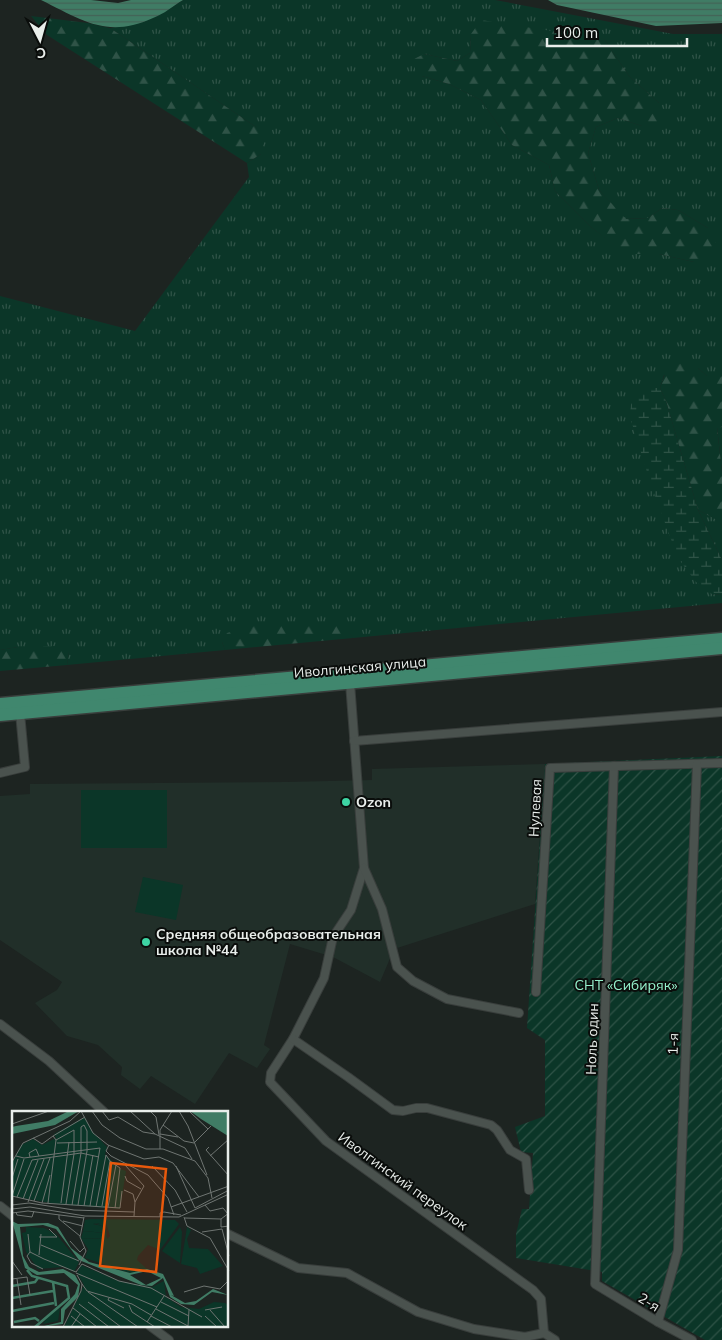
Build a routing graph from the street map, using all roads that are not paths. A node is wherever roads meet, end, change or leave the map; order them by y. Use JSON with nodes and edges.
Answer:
{"nodes":[{"id":1,"x":722,"y":639,"type":"edge"},
{"id":2,"x":722,"y":648,"type":"edge"},
{"id":3,"x":350,"y":683,"type":"junction"},
{"id":4,"x":0,"y":704,"type":"edge"},
{"id":5,"x":722,"y":712,"type":"edge"},
{"id":6,"x":20,"y":713,"type":"junction"},
{"id":7,"x":0,"y":715,"type":"edge"},
{"id":8,"x":354,"y":741,"type":"junction"},
{"id":9,"x":722,"y":763,"type":"edge"},
{"id":10,"x":696,"y":764,"type":"junction"},
{"id":11,"x":614,"y":766,"type":"junction"},
{"id":12,"x":0,"y":773,"type":"edge"},
{"id":13,"x":364,"y":868,"type":"junction"},
{"id":14,"x":536,"y":992,"type":"dead end"},
{"id":15,"x":519,"y":1013,"type":"dead end"},
{"id":16,"x":0,"y":1024,"type":"edge"},
{"id":17,"x":293,"y":1039,"type":"junction"},
{"id":18,"x":103,"y":1111,"type":"edge"},
{"id":19,"x":529,"y":1190,"type":"dead end"},
{"id":20,"x":0,"y":1206,"type":"edge"},
{"id":21,"x":12,"y":1216,"type":"edge"},
{"id":22,"x":229,"y":1234,"type":"edge"},
{"id":23,"x":595,"y":1284,"type":"joint"},
{"id":24,"x":658,"y":1322,"type":"junction"},
{"id":25,"x":153,"y":1328,"type":"edge"},
{"id":26,"x":544,"y":1333,"type":"junction"},
{"id":27,"x":169,"y":1340,"type":"edge"},
{"id":28,"x":555,"y":1340,"type":"edge"},
{"id":29,"x":692,"y":1340,"type":"edge"}],
"edges":[{"from":1,"to":4,"type":"main road","name":"Иволгинская улица"},
{"from":2,"to":3,"type":"main road","name":"Иволгинская улица"},
{"from":3,"to":6,"type":"main road","name":"Иволгинская улица"},
{"from":3,"to":8,"type":"street","name":"Иволгинский переулок"},
{"from":5,"to":8,"type":"street"},
{"from":6,"to":7,"type":"main road","name":"Иволгинская улица"},
{"from":6,"to":12,"type":"street"},
{"from":8,"to":13,"type":"street","name":"Иволгинский переулок"},
{"from":9,"to":10,"type":"street","name":"Нулевая"},
{"from":10,"to":11,"type":"street","name":"Нулевая"},
{"from":10,"to":24,"type":"street","name":"1-я"},
{"from":11,"to":14,"type":"street","name":"Нулевая"},
{"from":11,"to":23,"type":"street","name":"Ноль один"},
{"from":13,"to":15,"type":"street","name":"Иволгинский переулок"},
{"from":13,"to":17,"type":"street","name":"Иволгинский переулок"},
{"from":16,"to":18,"type":"street"},
{"from":17,"to":19,"type":"street"},
{"from":17,"to":26,"type":"street","name":"Иволгинский переулок"},
{"from":20,"to":21,"type":"street"},
{"from":22,"to":26,"type":"street"},
{"from":23,"to":24,"type":"street","name":"2-я"},
{"from":24,"to":29,"type":"street","name":"2-я"},
{"from":25,"to":27,"type":"street"},
{"from":26,"to":28,"type":"street"}]}
